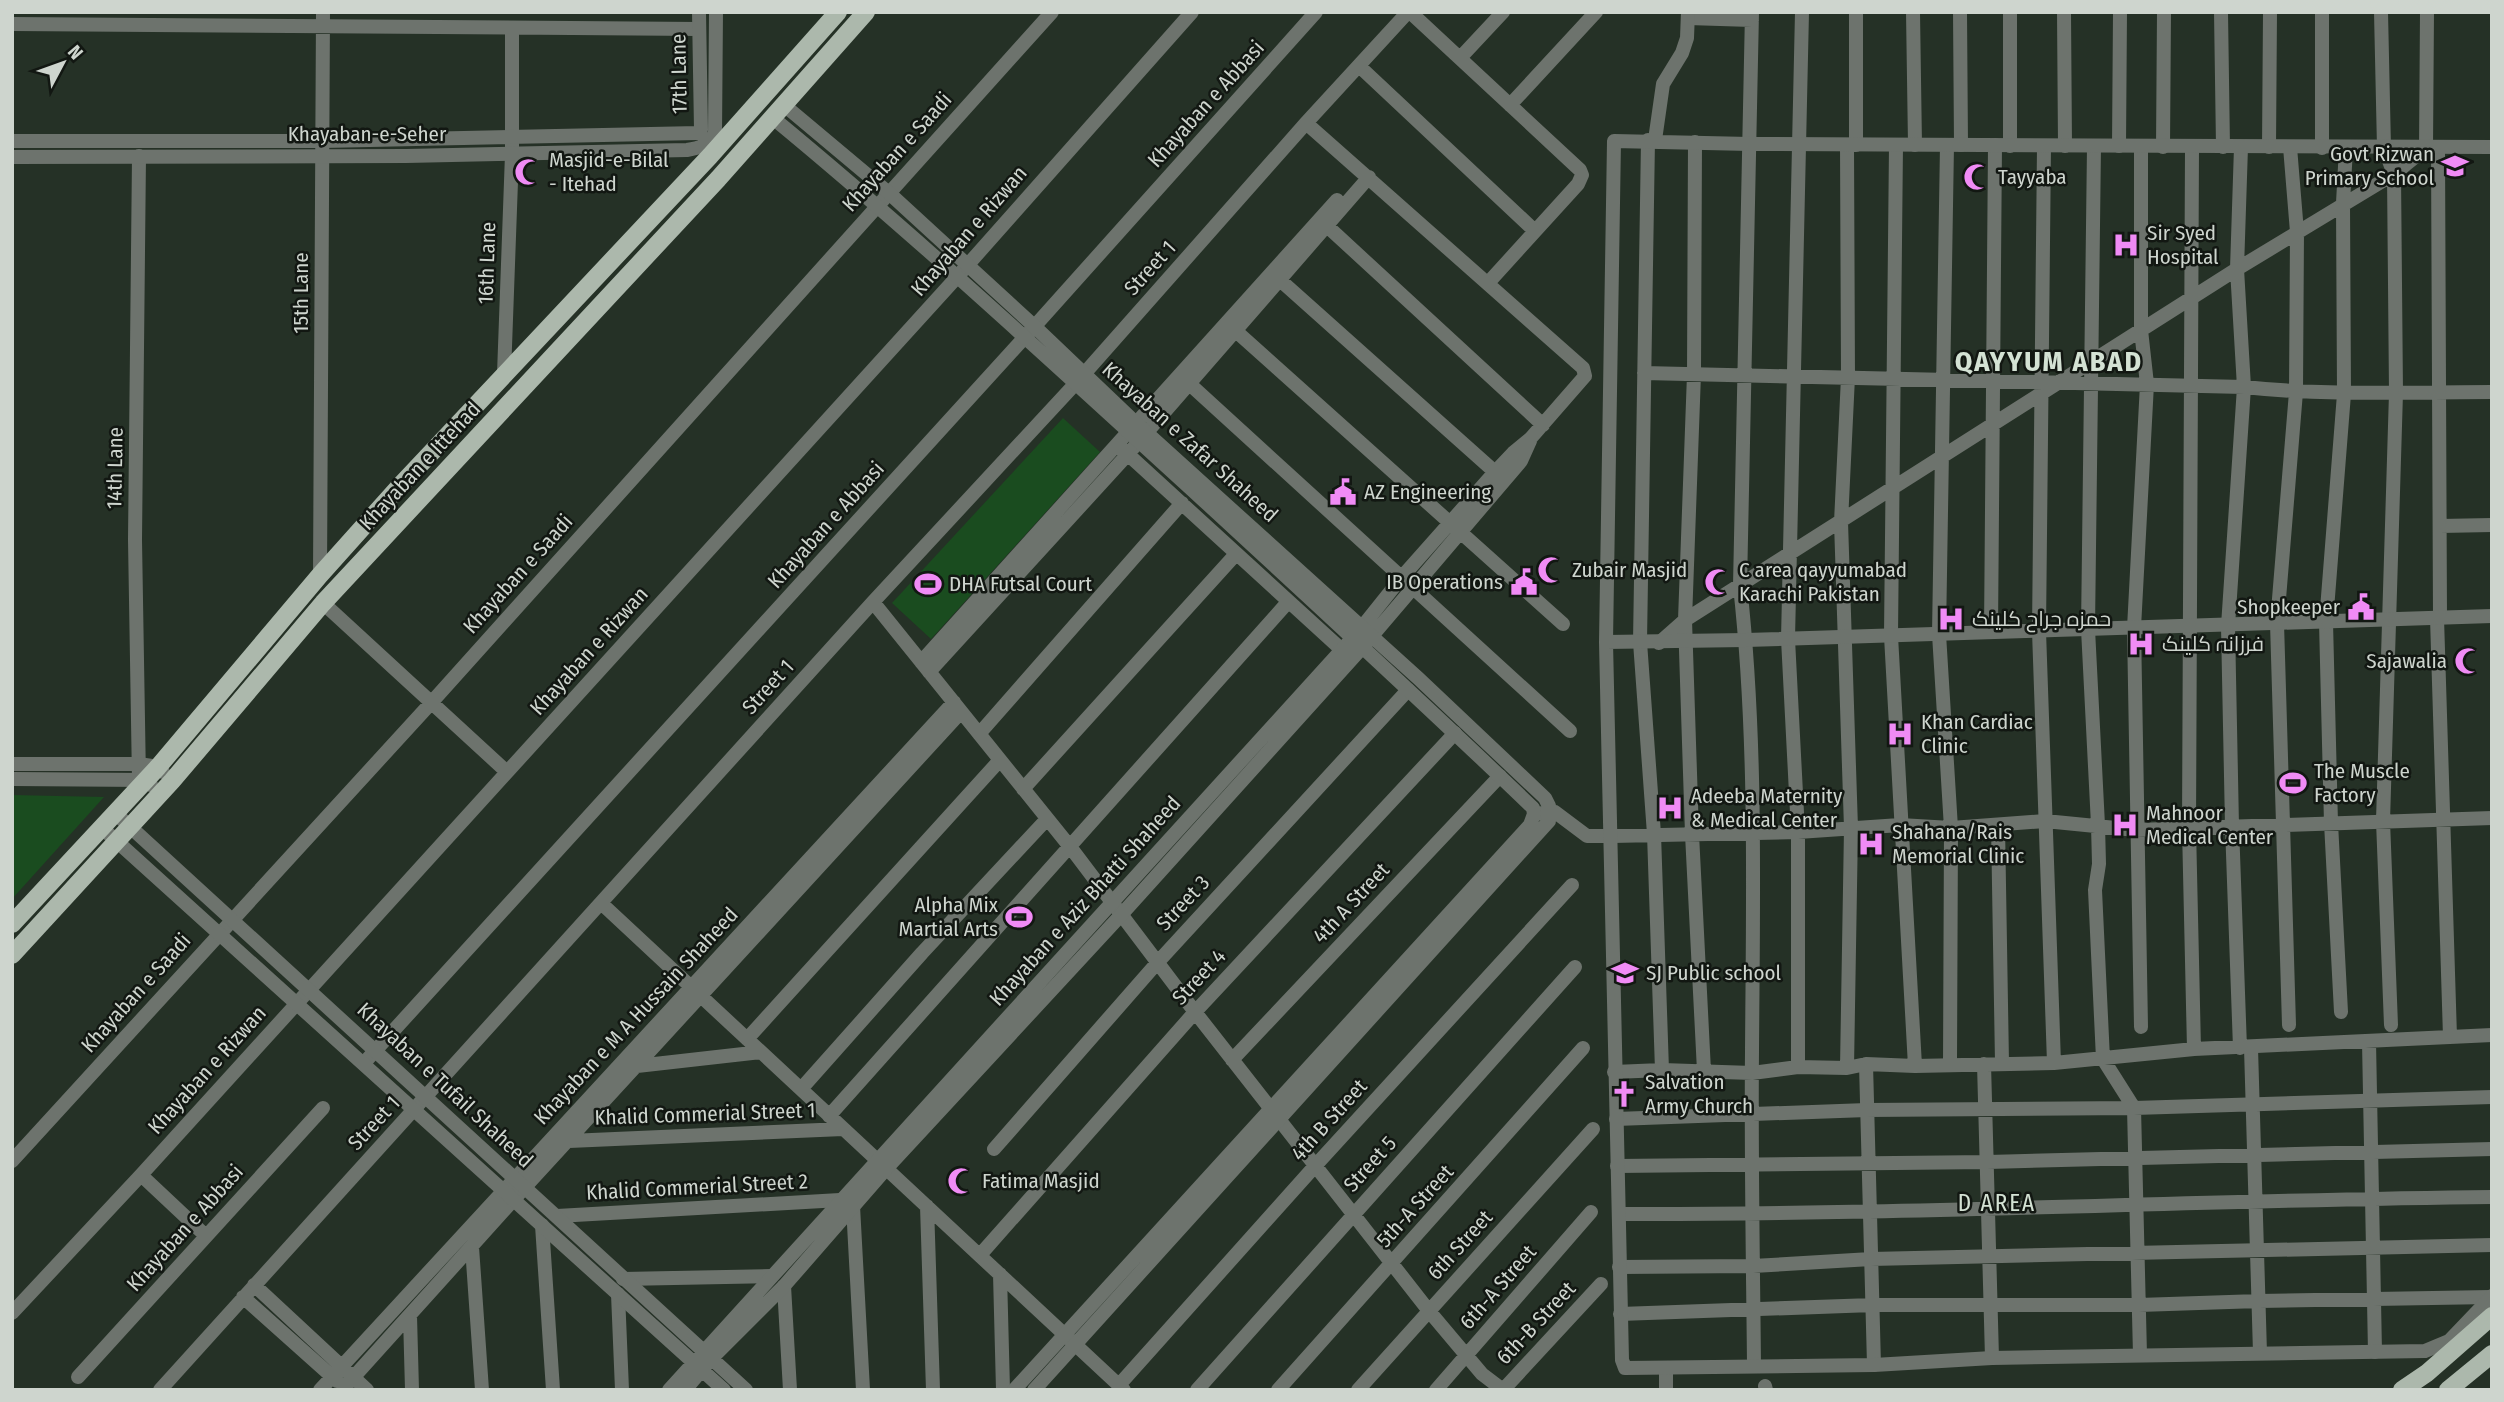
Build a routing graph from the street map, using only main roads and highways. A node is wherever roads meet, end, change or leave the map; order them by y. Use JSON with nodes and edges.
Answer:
{"nodes":[{"id":1,"x":838,"y":12,"type":"edge"},
{"id":2,"x":866,"y":12,"type":"edge"},
{"id":3,"x":12,"y":924,"type":"edge"},
{"id":4,"x":12,"y":955,"type":"edge"},
{"id":5,"x":2492,"y":1317,"type":"edge"},
{"id":6,"x":2492,"y":1354,"type":"edge"},
{"id":7,"x":2402,"y":1390,"type":"edge"},
{"id":8,"x":2448,"y":1390,"type":"edge"}],
"edges":[{"from":1,"to":3,"type":"main road","name":"Khayaban e Ittehad"},
{"from":2,"to":4,"type":"main road","name":"Khayaban e Ittehad"},
{"from":5,"to":7,"type":"main road"},
{"from":6,"to":8,"type":"main road"}]}
